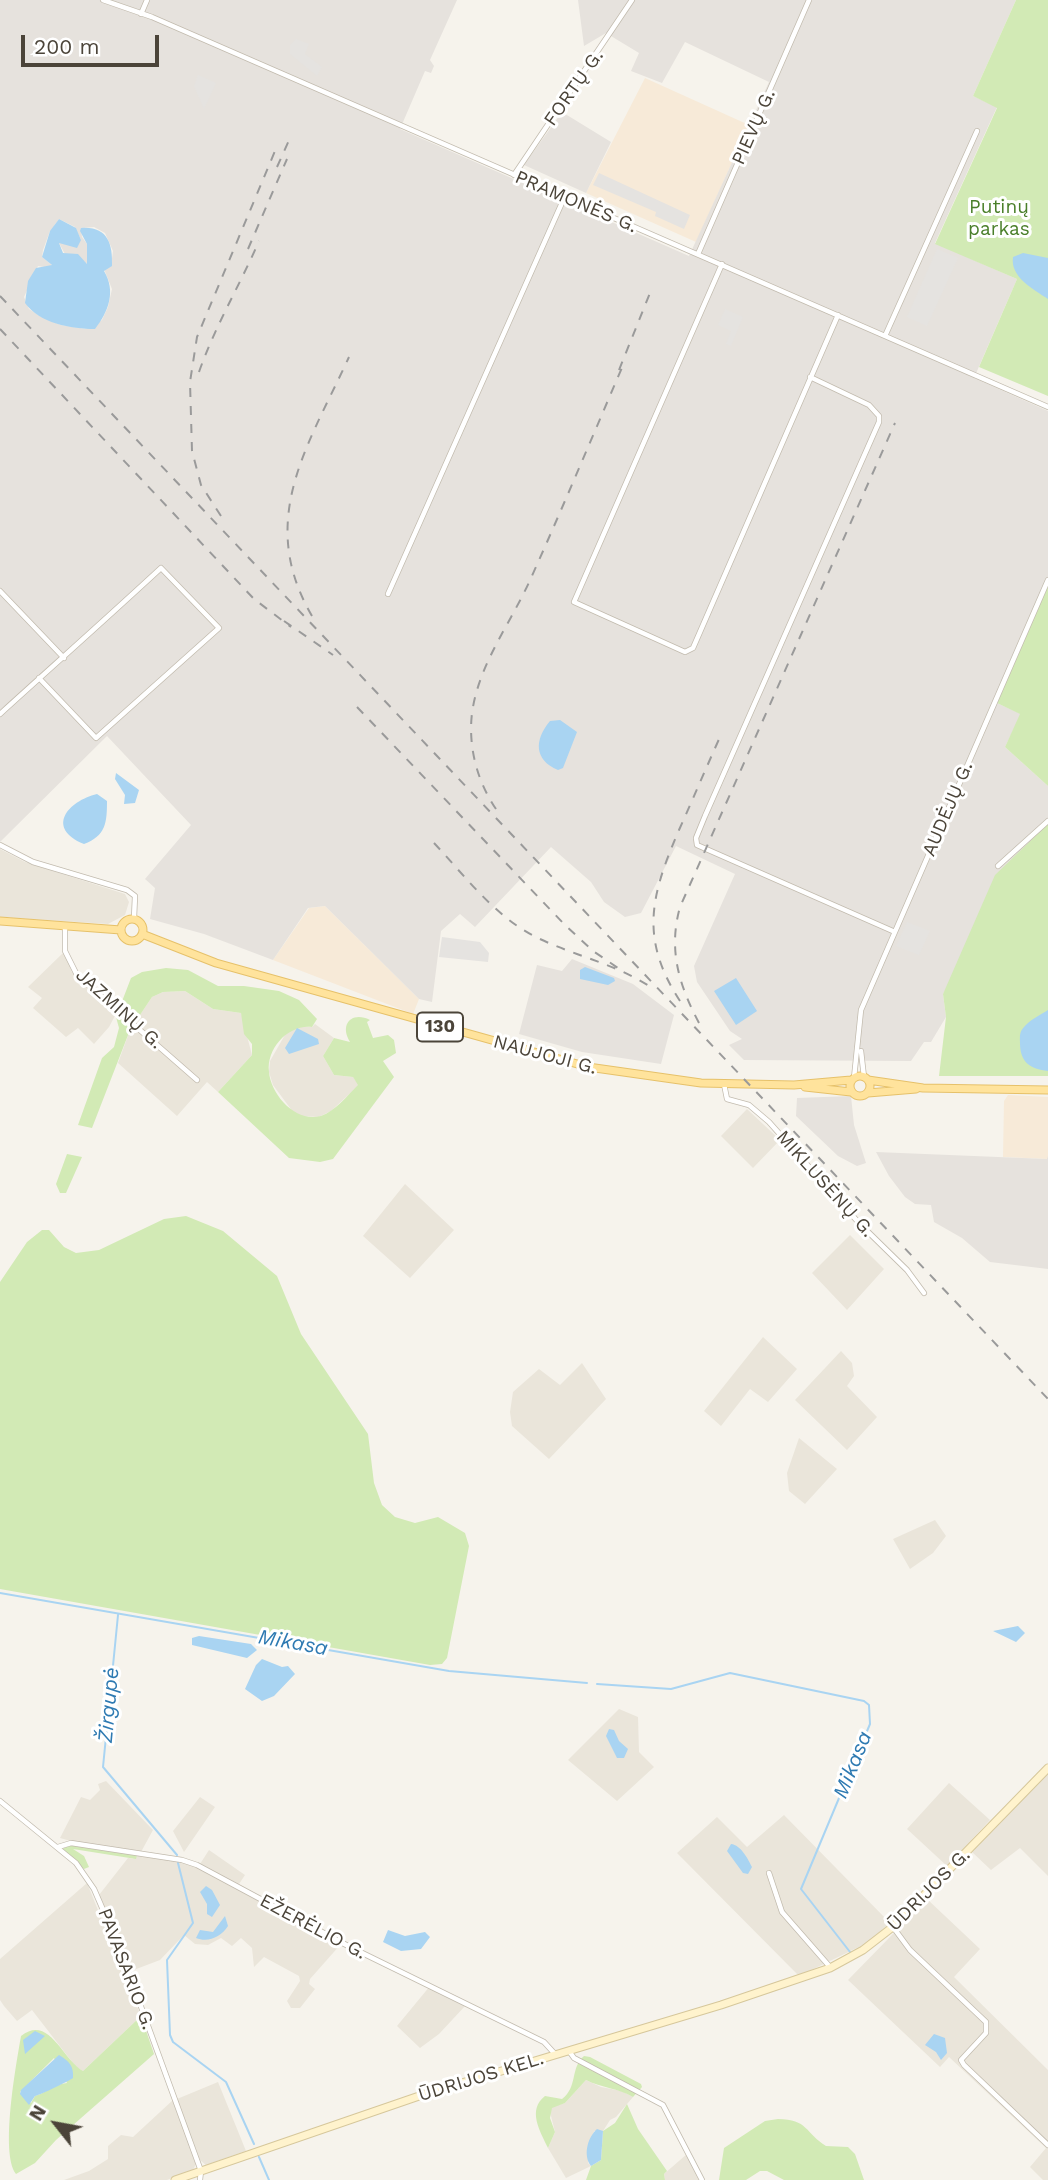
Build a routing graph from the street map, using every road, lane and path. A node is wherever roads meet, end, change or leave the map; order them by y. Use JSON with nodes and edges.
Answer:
{"nodes":[{"id":1,"x":103,"y":0,"type":"edge"},
{"id":2,"x":147,"y":0,"type":"edge"},
{"id":3,"x":632,"y":0,"type":"edge"},
{"id":4,"x":809,"y":0,"type":"edge"},
{"id":5,"x":141,"y":14,"type":"junction"},
{"id":6,"x":977,"y":131,"type":"dead end"},
{"id":7,"x":514,"y":175,"type":"junction"},
{"id":8,"x":565,"y":196,"type":"junction"},
{"id":9,"x":698,"y":254,"type":"junction"},
{"id":10,"x":722,"y":264,"type":"junction"},
{"id":11,"x":838,"y":315,"type":"junction"},
{"id":12,"x":886,"y":336,"type":"junction"},
{"id":13,"x":810,"y":377,"type":"junction"},
{"id":14,"x":1048,"y":407,"type":"edge"},
{"id":15,"x":1048,"y":580,"type":"edge"},
{"id":16,"x":0,"y":591,"type":"edge"},
{"id":17,"x":387,"y":594,"type":"dead end"},
{"id":18,"x":64,"y":658,"type":"junction"},
{"id":19,"x":39,"y":678,"type":"junction"},
{"id":20,"x":0,"y":714,"type":"edge"},
{"id":21,"x":1048,"y":821,"type":"edge"},
{"id":22,"x":0,"y":845,"type":"edge"},
{"id":23,"x":998,"y":866,"type":"dead end"},
{"id":24,"x":134,"y":918,"type":"junction"},
{"id":25,"x":0,"y":921,"type":"edge"},
{"id":26,"x":65,"y":926,"type":"junction"},
{"id":27,"x":121,"y":930,"type":"junction"},
{"id":28,"x":895,"y":932,"type":"junction"},
{"id":29,"x":142,"y":934,"type":"junction"},
{"id":30,"x":860,"y":1040,"type":"junction"},
{"id":31,"x":853,"y":1079,"type":"junction"},
{"id":32,"x":866,"y":1079,"type":"junction"},
{"id":33,"x":197,"y":1080,"type":"dead end"},
{"id":34,"x":724,"y":1084,"type":"junction"},
{"id":35,"x":794,"y":1085,"type":"junction"},
{"id":36,"x":923,"y":1088,"type":"junction"},
{"id":37,"x":1048,"y":1090,"type":"edge"},
{"id":38,"x":851,"y":1092,"type":"junction"},
{"id":39,"x":868,"y":1093,"type":"junction"},
{"id":40,"x":924,"y":1293,"type":"dead end"},
{"id":41,"x":1048,"y":1768,"type":"edge"},
{"id":42,"x":0,"y":1801,"type":"edge"},
{"id":43,"x":58,"y":1847,"type":"junction"},
{"id":44,"x":769,"y":1873,"type":"dead end"},
{"id":45,"x":893,"y":1927,"type":"junction"},
{"id":46,"x":830,"y":1968,"type":"junction"},
{"id":47,"x":789,"y":1984,"type":"joint"},
{"id":48,"x":569,"y":2050,"type":"junction"},
{"id":49,"x":555,"y":2054,"type":"junction"},
{"id":50,"x":1048,"y":2145,"type":"edge"},
{"id":51,"x":201,"y":2171,"type":"junction"},
{"id":52,"x":175,"y":2180,"type":"edge"},
{"id":53,"x":200,"y":2180,"type":"edge"},
{"id":54,"x":702,"y":2180,"type":"edge"}],
"edges":[{"from":1,"to":5,"type":"street","name":"PRAMONĖS G."},
{"from":2,"to":5,"type":"street"},
{"from":3,"to":7,"type":"street","name":"FORTŲ G."},
{"from":4,"to":9,"type":"street","name":"PIEVŲ G."},
{"from":5,"to":7,"type":"street","name":"PRAMONĖS G."},
{"from":6,"to":12,"type":"street"},
{"from":7,"to":8,"type":"street","name":"PRAMONĖS G."},
{"from":8,"to":9,"type":"street","name":"PRAMONĖS G."},
{"from":8,"to":17,"type":"street"},
{"from":9,"to":10,"type":"street","name":"PRAMONĖS G."},
{"from":10,"to":11,"type":"street","name":"PRAMONĖS G."},
{"from":10,"to":13,"type":"street"},
{"from":11,"to":12,"type":"street","name":"PRAMONĖS G."},
{"from":11,"to":13,"type":"street"},
{"from":12,"to":14,"type":"street","name":"PRAMONĖS G."},
{"from":13,"to":28,"type":"street"},
{"from":15,"to":28,"type":"street","name":"AUDĖJŲ G."},
{"from":16,"to":18,"type":"street"},
{"from":18,"to":19,"type":"street"},
{"from":18,"to":19,"type":"street"},
{"from":19,"to":20,"type":"street"},
{"from":21,"to":23,"type":"street"},
{"from":22,"to":24,"type":"street"},
{"from":24,"to":27,"type":"main road"},
{"from":24,"to":29,"type":"main road"},
{"from":25,"to":26,"type":"main road","number":"130"},
{"from":26,"to":27,"type":"main road","number":"130"},
{"from":26,"to":33,"type":"street","name":"JAZMINŲ G."},
{"from":27,"to":29,"type":"main road","number":"130"},
{"from":28,"to":30,"type":"street","name":"AUDĖJŲ G."},
{"from":29,"to":34,"type":"main road","name":"NAUJOJI G.","number":"130"},
{"from":30,"to":31,"type":"street","name":"AUDĖJŲ G."},
{"from":30,"to":32,"type":"street","name":"AUDĖJŲ G."},
{"from":31,"to":32,"type":"main road","number":"130"},
{"from":31,"to":35,"type":"main road","name":"NAUJOJI G.","number":"130"},
{"from":31,"to":38,"type":"main road"},
{"from":32,"to":36,"type":"main road","number":"130"},
{"from":32,"to":39,"type":"main road"},
{"from":34,"to":35,"type":"main road","name":"NAUJOJI G.","number":"130"},
{"from":34,"to":40,"type":"street","name":"MIKLUSĖNŲ G."},
{"from":35,"to":38,"type":"main road","name":"NAUJOJI G.","number":"130"},
{"from":36,"to":37,"type":"main road","number":"130"},
{"from":36,"to":39,"type":"main road","number":"130"},
{"from":38,"to":39,"type":"main road","number":"130"},
{"from":41,"to":45,"type":"main road","name":"ŪDRIJOS G."},
{"from":42,"to":43,"type":"street","name":"PAVASARIO G."},
{"from":43,"to":49,"type":"street","name":"EŽERĖLIO G."},
{"from":43,"to":51,"type":"street","name":"PAVASARIO G."},
{"from":44,"to":46,"type":"street"},
{"from":45,"to":46,"type":"main road","name":"ŪDRIJOS G."},
{"from":45,"to":50,"type":"street"},
{"from":46,"to":47,"type":"main road","name":"ŪDRIJOS G."},
{"from":47,"to":48,"type":"main road","name":"ŪDRIJOS KEL."},
{"from":48,"to":49,"type":"main road","name":"ŪDRIJOS KEL."},
{"from":48,"to":54,"type":"street"},
{"from":49,"to":51,"type":"main road","name":"ŪDRIJOS KEL."},
{"from":51,"to":52,"type":"main road","name":"ŪDRIJOS KEL."},
{"from":51,"to":53,"type":"street"}]}
